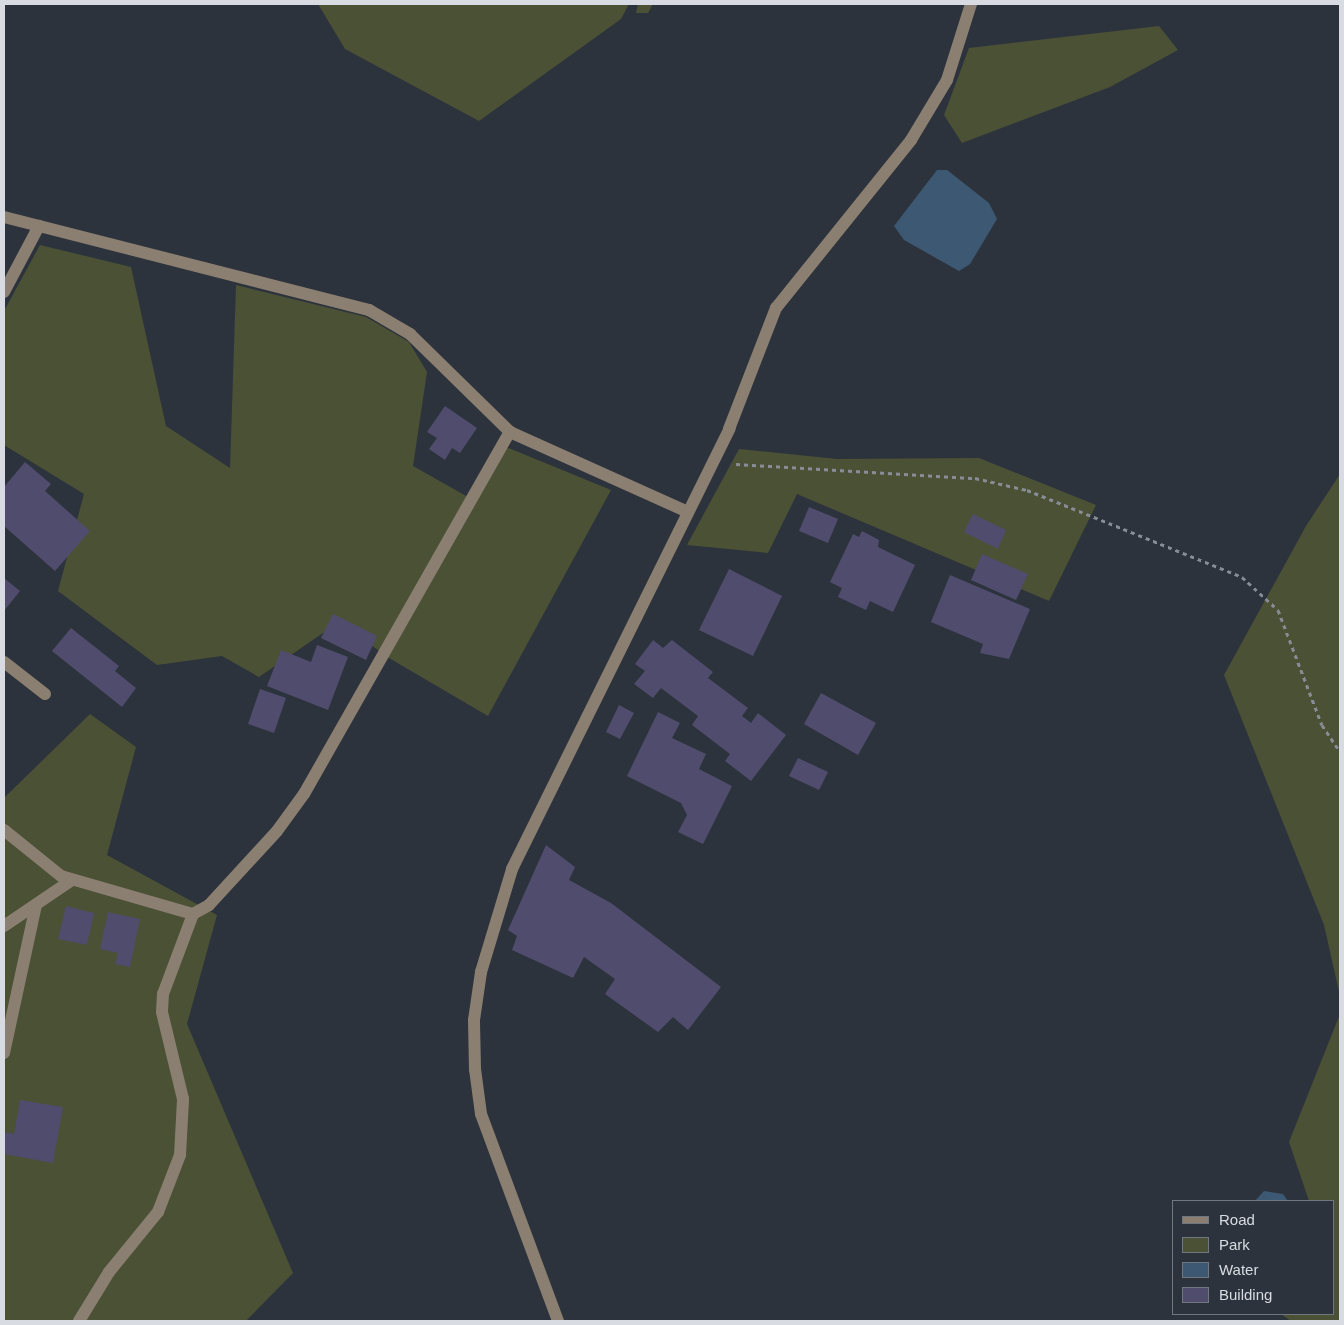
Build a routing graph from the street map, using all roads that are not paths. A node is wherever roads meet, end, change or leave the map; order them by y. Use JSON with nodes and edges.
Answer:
{"nodes":[{"id":1,"x":971,"y":4,"type":"edge"},
{"id":2,"x":4,"y":217,"type":"edge"},
{"id":3,"x":39,"y":226,"type":"junction"},
{"id":4,"x":4,"y":292,"type":"edge"},
{"id":5,"x":510,"y":432,"type":"junction"},
{"id":6,"x":688,"y":512,"type":"junction"},
{"id":7,"x":4,"y":662,"type":"edge"},
{"id":8,"x":45,"y":694,"type":"dead end"},
{"id":9,"x":4,"y":830,"type":"edge"},
{"id":10,"x":72,"y":880,"type":"junction"},
{"id":11,"x":36,"y":904,"type":"junction"},
{"id":12,"x":193,"y":914,"type":"junction"},
{"id":13,"x":4,"y":926,"type":"edge"},
{"id":14,"x":4,"y":1053,"type":"edge"},
{"id":15,"x":79,"y":1321,"type":"edge"},
{"id":16,"x":558,"y":1321,"type":"edge"}],
"edges":[{"from":1,"to":6,"type":"street"},
{"from":2,"to":3,"type":"street"},
{"from":3,"to":4,"type":"street"},
{"from":3,"to":5,"type":"street"},
{"from":5,"to":6,"type":"street"},
{"from":5,"to":12,"type":"street"},
{"from":6,"to":16,"type":"street"},
{"from":7,"to":8,"type":"street"},
{"from":9,"to":10,"type":"street"},
{"from":10,"to":11,"type":"street"},
{"from":10,"to":12,"type":"street"},
{"from":11,"to":13,"type":"street"},
{"from":11,"to":14,"type":"street"},
{"from":12,"to":15,"type":"street"}]}
